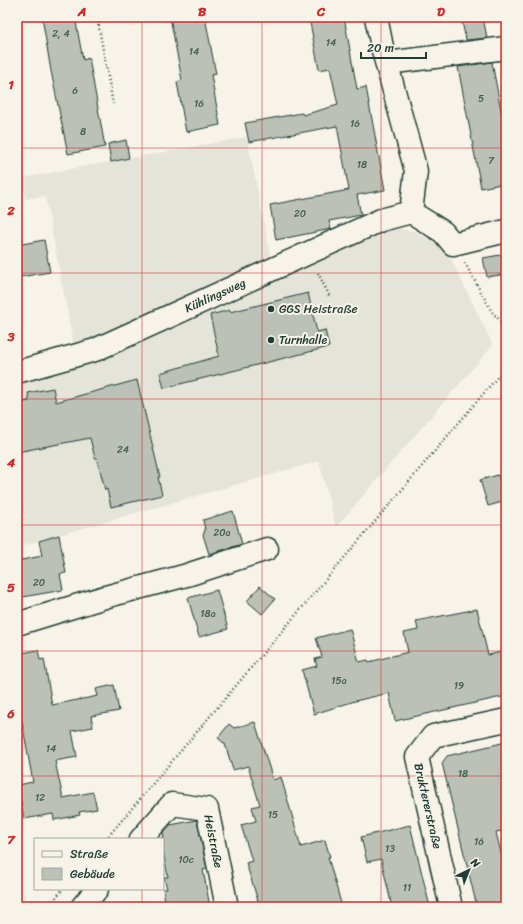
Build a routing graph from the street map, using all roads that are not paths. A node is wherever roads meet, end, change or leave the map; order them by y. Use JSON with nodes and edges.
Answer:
{"nodes":[{"id":1,"x":376,"y":17,"type":"edge"},
{"id":2,"x":506,"y":48,"type":"edge"},
{"id":3,"x":387,"y":63,"type":"junction"},
{"id":4,"x":411,"y":212,"type":"junction"},
{"id":5,"x":506,"y":231,"type":"edge"},
{"id":6,"x":17,"y":372,"type":"edge"},
{"id":7,"x":267,"y":549,"type":"dead end"},
{"id":8,"x":17,"y":624,"type":"edge"},
{"id":9,"x":506,"y":720,"type":"edge"},
{"id":10,"x":142,"y":838,"type":"edge"},
{"id":11,"x":97,"y":890,"type":"edge"},
{"id":12,"x":82,"y":907,"type":"edge"},
{"id":13,"x":227,"y":907,"type":"edge"},
{"id":14,"x":451,"y":907,"type":"edge"}],
"edges":[{"from":1,"to":3,"type":"street"},
{"from":2,"to":3,"type":"street"},
{"from":3,"to":4,"type":"street"},
{"from":4,"to":5,"type":"street"},
{"from":4,"to":6,"type":"street","name":"Kühlingsweg"},
{"from":7,"to":8,"type":"street"},
{"from":9,"to":14,"type":"street","name":"Bruktererstraße"},
{"from":10,"to":13,"type":"street","name":"Heistraße"},
{"from":11,"to":12,"type":"street"}]}
